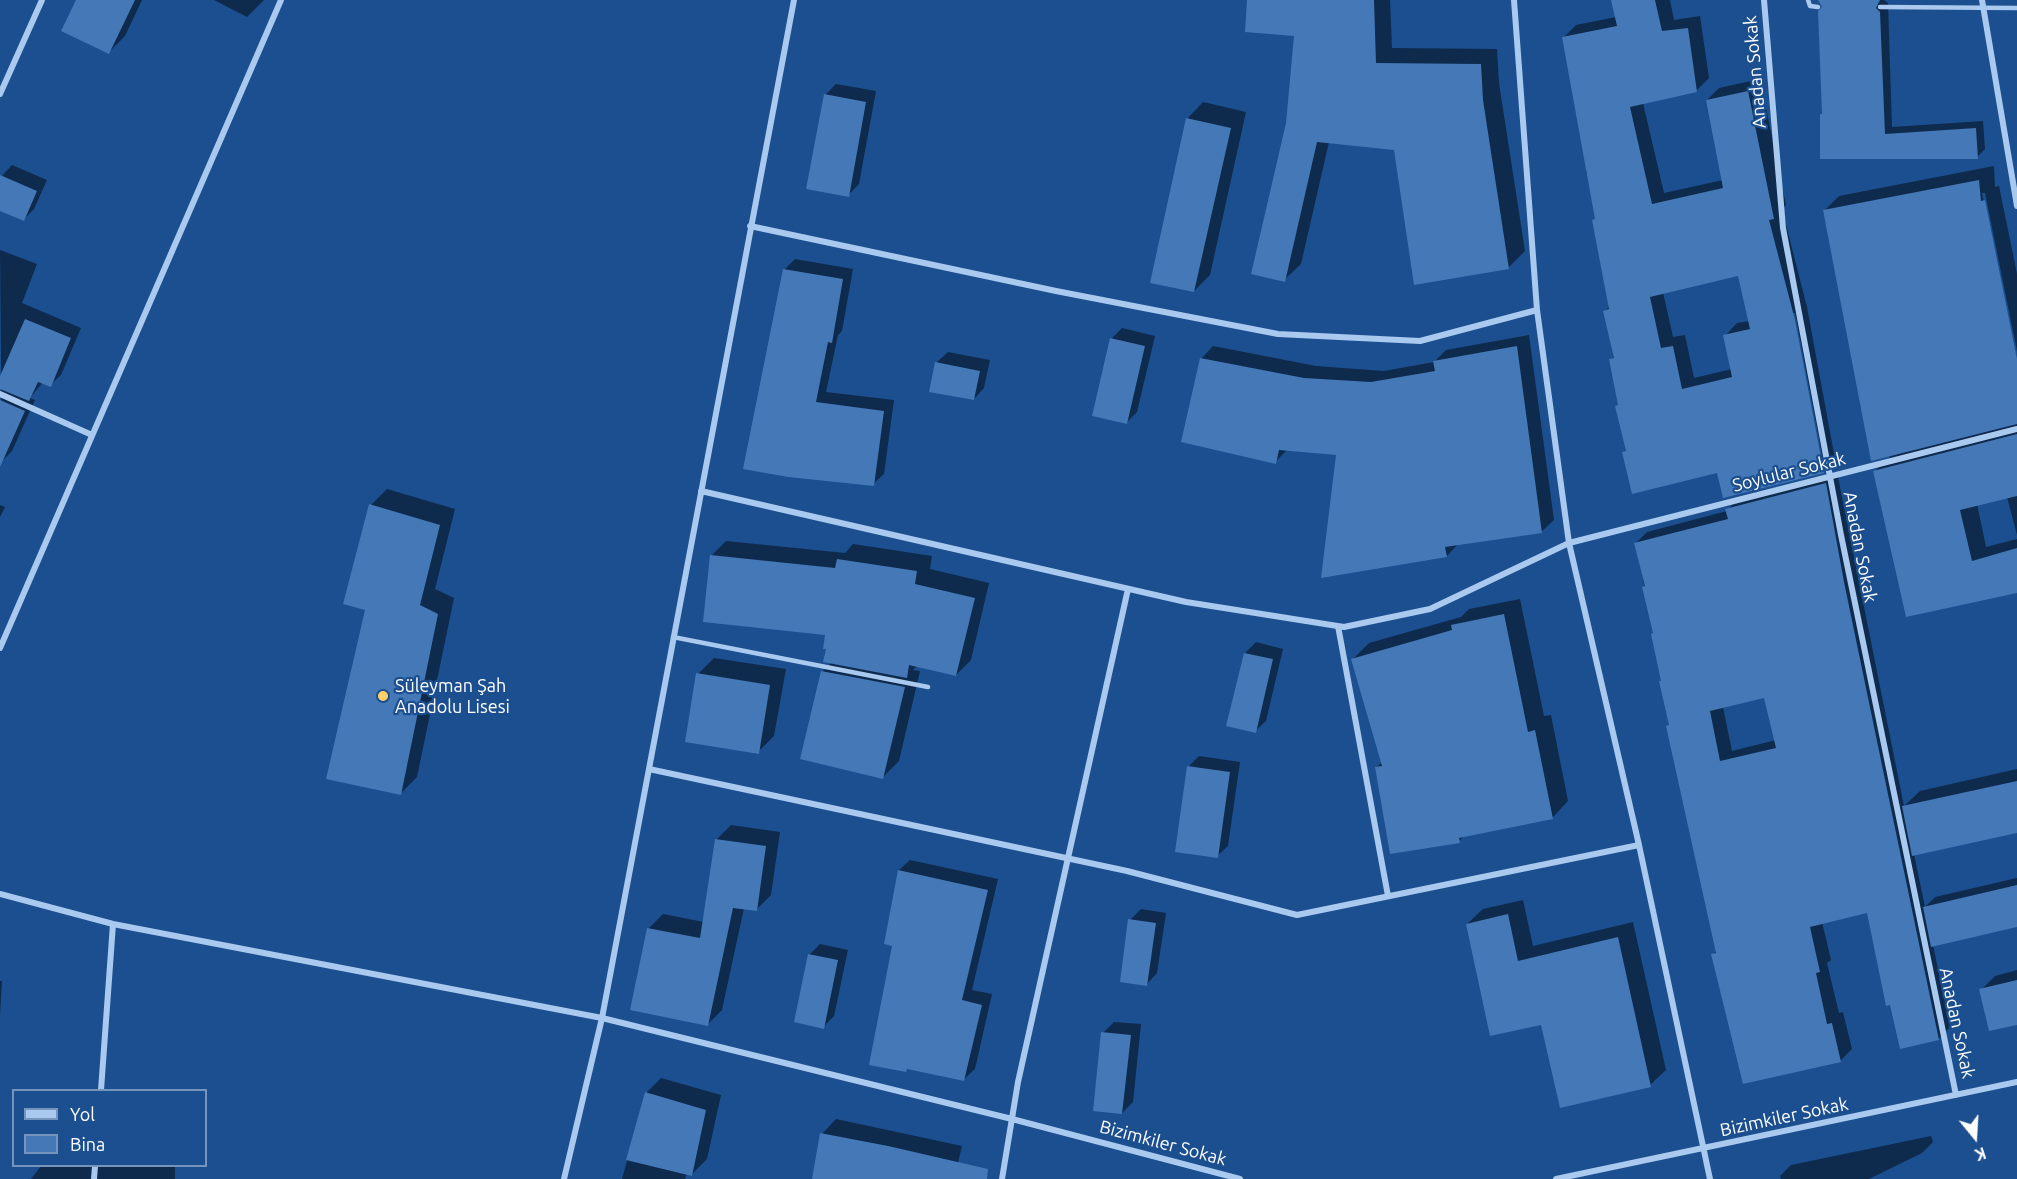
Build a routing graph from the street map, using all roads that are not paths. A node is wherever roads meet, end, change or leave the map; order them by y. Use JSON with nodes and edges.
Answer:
{"nodes":[{"id":1,"x":42,"y":0,"type":"edge"},
{"id":2,"x":281,"y":0,"type":"edge"},
{"id":3,"x":794,"y":0,"type":"edge"},
{"id":4,"x":1514,"y":0,"type":"edge"},
{"id":5,"x":1764,"y":0,"type":"edge"},
{"id":6,"x":1808,"y":0,"type":"edge"},
{"id":7,"x":1983,"y":4,"type":"edge"},
{"id":8,"x":1818,"y":7,"type":"dead end"},
{"id":9,"x":1880,"y":7,"type":"dead end"},
{"id":10,"x":2017,"y":8,"type":"edge"},
{"id":11,"x":0,"y":94,"type":"edge"},
{"id":12,"x":2017,"y":206,"type":"edge"},
{"id":13,"x":750,"y":226,"type":"junction"},
{"id":14,"x":1537,"y":310,"type":"junction"},
{"id":15,"x":0,"y":394,"type":"edge"},
{"id":16,"x":2017,"y":429,"type":"edge"},
{"id":17,"x":92,"y":435,"type":"junction"},
{"id":18,"x":1830,"y":477,"type":"junction"},
{"id":19,"x":701,"y":491,"type":"junction"},
{"id":20,"x":1569,"y":543,"type":"junction"},
{"id":21,"x":1128,"y":589,"type":"junction"},
{"id":22,"x":1338,"y":626,"type":"junction"},
{"id":23,"x":674,"y":637,"type":"junction"},
{"id":24,"x":0,"y":648,"type":"edge"},
{"id":25,"x":928,"y":687,"type":"dead end"},
{"id":26,"x":649,"y":769,"type":"junction"},
{"id":27,"x":1639,"y":845,"type":"junction"},
{"id":28,"x":1066,"y":858,"type":"junction"},
{"id":29,"x":0,"y":894,"type":"edge"},
{"id":30,"x":1388,"y":896,"type":"junction"},
{"id":31,"x":113,"y":924,"type":"junction"},
{"id":32,"x":602,"y":1018,"type":"junction"},
{"id":33,"x":2017,"y":1082,"type":"edge"},
{"id":34,"x":101,"y":1089,"type":"edge"},
{"id":35,"x":1956,"y":1095,"type":"junction"},
{"id":36,"x":1012,"y":1119,"type":"junction"},
{"id":37,"x":1705,"y":1149,"type":"junction"},
{"id":38,"x":1205,"y":1170,"type":"junction"},
{"id":39,"x":564,"y":1179,"type":"edge"},
{"id":40,"x":1002,"y":1179,"type":"edge"},
{"id":41,"x":1203,"y":1179,"type":"edge"},
{"id":42,"x":1240,"y":1179,"type":"edge"},
{"id":43,"x":1556,"y":1179,"type":"edge"},
{"id":44,"x":1710,"y":1179,"type":"edge"}],
"edges":[{"from":1,"to":11,"type":"street"},
{"from":2,"to":17,"type":"street"},
{"from":3,"to":13,"type":"street"},
{"from":4,"to":14,"type":"street"},
{"from":5,"to":18,"type":"street","name":"Anadan Sokak"},
{"from":6,"to":8,"type":"lane"},
{"from":7,"to":9,"type":"lane"},
{"from":7,"to":10,"type":"lane"},
{"from":7,"to":12,"type":"street"},
{"from":13,"to":14,"type":"street"},
{"from":13,"to":19,"type":"street"},
{"from":14,"to":20,"type":"street"},
{"from":15,"to":17,"type":"street"},
{"from":16,"to":18,"type":"street","name":"Soylular Sokak"},
{"from":17,"to":24,"type":"street"},
{"from":18,"to":20,"type":"street","name":"Soylular Sokak"},
{"from":18,"to":35,"type":"street","name":"Anadan Sokak"},
{"from":19,"to":21,"type":"street","name":"Soylular Sokak"},
{"from":19,"to":23,"type":"street"},
{"from":20,"to":22,"type":"street","name":"Soylular Sokak"},
{"from":20,"to":27,"type":"street"},
{"from":21,"to":22,"type":"street","name":"Soylular Sokak"},
{"from":21,"to":28,"type":"street"},
{"from":22,"to":30,"type":"street"},
{"from":23,"to":25,"type":"lane"},
{"from":23,"to":26,"type":"street"},
{"from":26,"to":28,"type":"street"},
{"from":26,"to":32,"type":"street"},
{"from":27,"to":30,"type":"street"},
{"from":27,"to":37,"type":"street"},
{"from":28,"to":30,"type":"street"},
{"from":28,"to":36,"type":"street"},
{"from":29,"to":31,"type":"street","name":"Bizimkiler Sokak"},
{"from":31,"to":32,"type":"street","name":"Bizimkiler Sokak"},
{"from":31,"to":34,"type":"street"},
{"from":32,"to":36,"type":"street","name":"Bizimkiler Sokak"},
{"from":32,"to":39,"type":"street"},
{"from":33,"to":35,"type":"street","name":"Bizimkiler Sokak"},
{"from":35,"to":37,"type":"street","name":"Bizimkiler Sokak"},
{"from":36,"to":38,"type":"street","name":"Bizimkiler Sokak"},
{"from":36,"to":40,"type":"street"},
{"from":37,"to":43,"type":"street","name":"Bizimkiler Sokak"},
{"from":37,"to":44,"type":"street"},
{"from":38,"to":41,"type":"street"},
{"from":38,"to":42,"type":"street","name":"Bizimkiler Sokak"}]}
